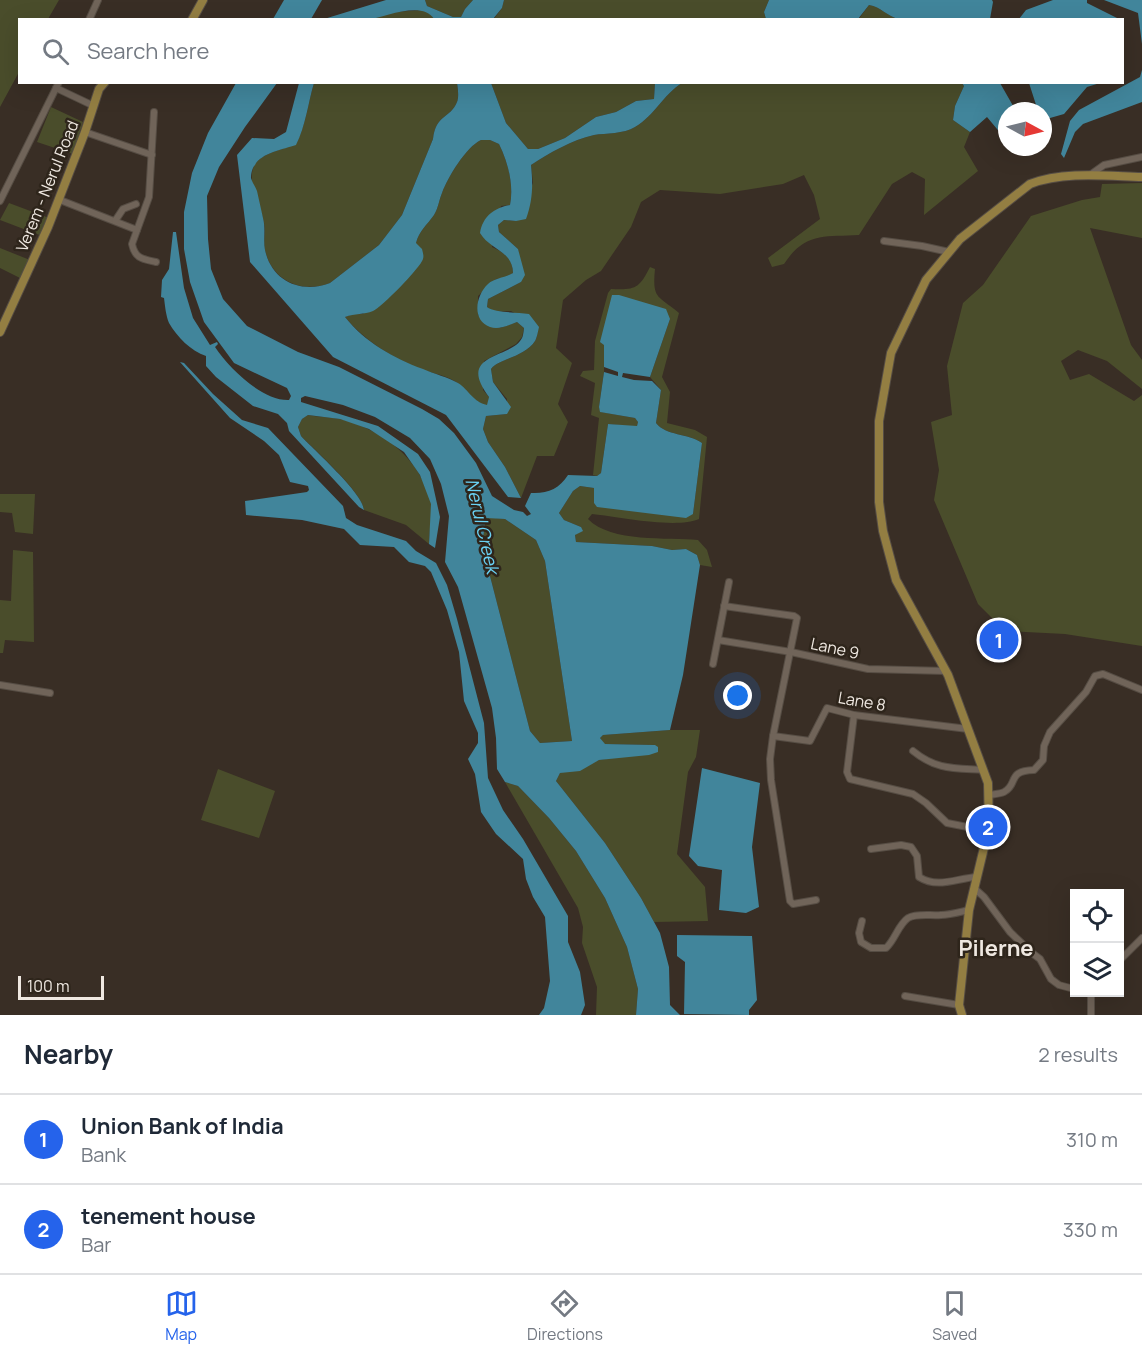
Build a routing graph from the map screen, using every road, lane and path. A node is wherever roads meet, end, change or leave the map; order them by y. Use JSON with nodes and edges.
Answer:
{"nodes":[{"id":1,"x":98,"y":0,"type":"edge"},
{"id":2,"x":203,"y":0,"type":"edge"},
{"id":3,"x":90,"y":18,"type":"edge"},
{"id":4,"x":193,"y":18,"type":"edge"},
{"id":5,"x":103,"y":84,"type":"edge"},
{"id":6,"x":57,"y":85,"type":"edge"},
{"id":7,"x":94,"y":106,"type":"junction"},
{"id":8,"x":154,"y":112,"type":"dead end"},
{"id":9,"x":85,"y":132,"type":"junction"},
{"id":10,"x":152,"y":155,"type":"junction"},
{"id":11,"x":1142,"y":157,"type":"edge"},
{"id":12,"x":1088,"y":176,"type":"junction"},
{"id":13,"x":1142,"y":177,"type":"edge"},
{"id":14,"x":60,"y":200,"type":"junction"},
{"id":15,"x":0,"y":201,"type":"edge"},
{"id":16,"x":136,"y":204,"type":"dead end"},
{"id":17,"x":115,"y":221,"type":"junction"},
{"id":18,"x":137,"y":230,"type":"junction"},
{"id":19,"x":884,"y":241,"type":"dead end"},
{"id":20,"x":949,"y":252,"type":"junction"},
{"id":21,"x":156,"y":262,"type":"dead end"},
{"id":22,"x":0,"y":332,"type":"edge"},
{"id":23,"x":729,"y":582,"type":"dead end"},
{"id":24,"x":724,"y":606,"type":"junction"},
{"id":25,"x":718,"y":640,"type":"junction"},
{"id":26,"x":791,"y":652,"type":"junction"},
{"id":27,"x":713,"y":664,"type":"dead end"},
{"id":28,"x":946,"y":671,"type":"junction"},
{"id":29,"x":0,"y":685,"type":"edge"},
{"id":30,"x":1142,"y":690,"type":"edge"},
{"id":31,"x":50,"y":693,"type":"dead end"},
{"id":32,"x":854,"y":715,"type":"junction"},
{"id":33,"x":968,"y":729,"type":"junction"},
{"id":34,"x":773,"y":736,"type":"junction"},
{"id":35,"x":913,"y":751,"type":"dead end"},
{"id":36,"x":983,"y":770,"type":"junction"},
{"id":37,"x":989,"y":795,"type":"junction"},
{"id":38,"x":988,"y":831,"type":"junction"},
{"id":39,"x":871,"y":849,"type":"dead end"},
{"id":40,"x":977,"y":877,"type":"junction"},
{"id":41,"x":974,"y":888,"type":"junction"},
{"id":42,"x":816,"y":900,"type":"dead end"},
{"id":43,"x":969,"y":910,"type":"junction"},
{"id":44,"x":862,"y":921,"type":"dead end"},
{"id":45,"x":1142,"y":938,"type":"edge"},
{"id":46,"x":1124,"y":955,"type":"edge"},
{"id":47,"x":1070,"y":989,"type":"edge"},
{"id":48,"x":904,"y":996,"type":"dead end"},
{"id":49,"x":1091,"y":997,"type":"edge"},
{"id":50,"x":960,"y":1005,"type":"junction"},
{"id":51,"x":962,"y":1015,"type":"edge"},
{"id":52,"x":1091,"y":1015,"type":"edge"}],
"edges":[{"from":1,"to":3,"type":"street"},
{"from":2,"to":4,"type":"main road"},
{"from":5,"to":7,"type":"main road","name":"Verem - Nerul Road"},
{"from":6,"to":7,"type":"street"},
{"from":6,"to":15,"type":"street"},
{"from":7,"to":9,"type":"main road","name":"Verem - Nerul Road"},
{"from":8,"to":10,"type":"street"},
{"from":9,"to":10,"type":"street"},
{"from":9,"to":14,"type":"main road","name":"Verem - Nerul Road"},
{"from":10,"to":18,"type":"street"},
{"from":11,"to":12,"type":"street"},
{"from":12,"to":13,"type":"main road"},
{"from":12,"to":20,"type":"main road"},
{"from":14,"to":17,"type":"street"},
{"from":14,"to":22,"type":"main road","name":"Verem - Nerul Road"},
{"from":16,"to":17,"type":"street"},
{"from":17,"to":18,"type":"street"},
{"from":18,"to":21,"type":"street"},
{"from":19,"to":20,"type":"street"},
{"from":20,"to":28,"type":"main road"},
{"from":23,"to":24,"type":"street"},
{"from":24,"to":25,"type":"street"},
{"from":24,"to":26,"type":"street"},
{"from":25,"to":26,"type":"street","name":"Lane 9"},
{"from":25,"to":27,"type":"street"},
{"from":26,"to":28,"type":"street","name":"Lane 9"},
{"from":26,"to":34,"type":"street"},
{"from":28,"to":33,"type":"main road"},
{"from":29,"to":31,"type":"street"},
{"from":30,"to":37,"type":"street"},
{"from":32,"to":33,"type":"street","name":"Lane 8"},
{"from":32,"to":34,"type":"street","name":"Lane 8"},
{"from":32,"to":38,"type":"street"},
{"from":33,"to":36,"type":"main road"},
{"from":34,"to":42,"type":"street"},
{"from":35,"to":36,"type":"street"},
{"from":36,"to":37,"type":"main road"},
{"from":37,"to":38,"type":"main road"},
{"from":38,"to":40,"type":"main road"},
{"from":39,"to":40,"type":"street"},
{"from":40,"to":41,"type":"main road"},
{"from":41,"to":43,"type":"main road"},
{"from":41,"to":47,"type":"street"},
{"from":43,"to":44,"type":"street"},
{"from":43,"to":50,"type":"main road"},
{"from":45,"to":46,"type":"street"},
{"from":48,"to":50,"type":"street"},
{"from":49,"to":52,"type":"street"},
{"from":50,"to":51,"type":"main road"}]}
